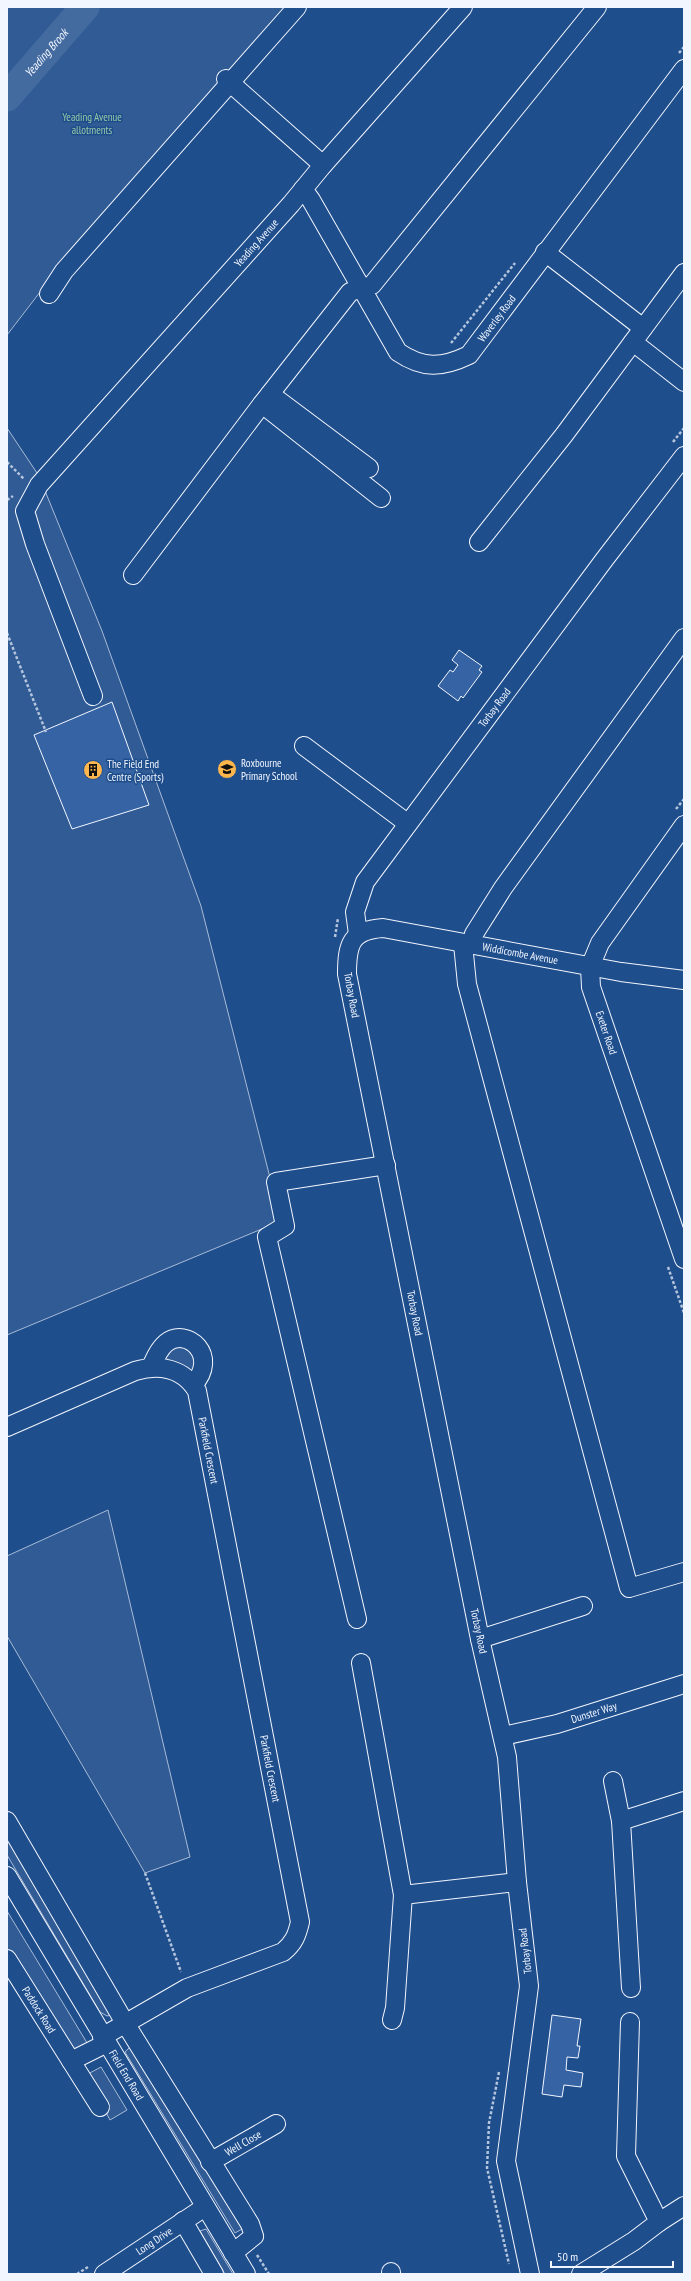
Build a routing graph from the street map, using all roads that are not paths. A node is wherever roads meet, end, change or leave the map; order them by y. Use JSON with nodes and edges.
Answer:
{"nodes":[{"id":1,"x":297,"y":7,"type":"edge"},
{"id":2,"x":463,"y":7,"type":"edge"},
{"id":3,"x":597,"y":7,"type":"edge"},
{"id":4,"x":679,"y":64,"type":"edge"},
{"id":5,"x":229,"y":82,"type":"junction"},
{"id":6,"x":323,"y":165,"type":"junction"},
{"id":7,"x":303,"y":189,"type":"junction"},
{"id":8,"x":545,"y":252,"type":"junction"},
{"id":9,"x":684,"y":273,"type":"edge"},
{"id":10,"x":362,"y":289,"type":"junction"},
{"id":11,"x":50,"y":294,"type":"dead end"},
{"id":12,"x":638,"y":335,"type":"junction"},
{"id":13,"x":684,"y":382,"type":"edge"},
{"id":14,"x":266,"y":399,"type":"junction"},
{"id":15,"x":676,"y":452,"type":"edge"},
{"id":16,"x":369,"y":468,"type":"dead end"},
{"id":17,"x":381,"y":498,"type":"dead end"},
{"id":18,"x":479,"y":542,"type":"dead end"},
{"id":19,"x":133,"y":575,"type":"dead end"},
{"id":20,"x":684,"y":638,"type":"edge"},
{"id":21,"x":93,"y":696,"type":"dead end"},
{"id":22,"x":304,"y":746,"type":"dead end"},
{"id":23,"x":407,"y":823,"type":"junction"},
{"id":24,"x":684,"y":825,"type":"edge"},
{"id":25,"x":358,"y":934,"type":"junction"},
{"id":26,"x":467,"y":944,"type":"junction"},
{"id":27,"x":590,"y":967,"type":"junction"},
{"id":28,"x":684,"y":980,"type":"edge"},
{"id":29,"x":386,"y":1165,"type":"junction"},
{"id":30,"x":684,"y":1259,"type":"edge"},
{"id":31,"x":152,"y":1367,"type":"junction"},
{"id":32,"x":193,"y":1385,"type":"junction"},
{"id":33,"x":7,"y":1427,"type":"edge"},
{"id":34,"x":684,"y":1572,"type":"edge"},
{"id":35,"x":583,"y":1606,"type":"dead end"},
{"id":36,"x":357,"y":1619,"type":"dead end"},
{"id":37,"x":480,"y":1639,"type":"junction"},
{"id":38,"x":361,"y":1663,"type":"dead end"},
{"id":39,"x":684,"y":1684,"type":"edge"},
{"id":40,"x":503,"y":1736,"type":"junction"},
{"id":41,"x":612,"y":1781,"type":"dead end"},
{"id":42,"x":684,"y":1800,"type":"edge"},
{"id":43,"x":7,"y":1821,"type":"edge"},
{"id":44,"x":621,"y":1821,"type":"junction"},
{"id":45,"x":7,"y":1876,"type":"edge"},
{"id":46,"x":517,"y":1882,"type":"junction"},
{"id":47,"x":403,"y":1895,"type":"junction"},
{"id":48,"x":7,"y":1959,"type":"edge"},
{"id":49,"x":631,"y":1988,"type":"dead end"},
{"id":50,"x":392,"y":2020,"type":"dead end"},
{"id":51,"x":630,"y":2022,"type":"dead end"},
{"id":52,"x":125,"y":2023,"type":"junction"},
{"id":53,"x":105,"y":2040,"type":"junction"},
{"id":54,"x":71,"y":2061,"type":"junction"},
{"id":55,"x":100,"y":2107,"type":"dead end"},
{"id":56,"x":276,"y":2124,"type":"dead end"},
{"id":57,"x":210,"y":2162,"type":"junction"},
{"id":58,"x":684,"y":2206,"type":"edge"},
{"id":59,"x":205,"y":2207,"type":"junction"},
{"id":60,"x":183,"y":2222,"type":"junction"},
{"id":61,"x":659,"y":2222,"type":"junction"},
{"id":62,"x":233,"y":2253,"type":"junction"},
{"id":63,"x":104,"y":2274,"type":"edge"},
{"id":64,"x":214,"y":2274,"type":"edge"},
{"id":65,"x":246,"y":2274,"type":"edge"},
{"id":66,"x":530,"y":2274,"type":"edge"},
{"id":67,"x":581,"y":2274,"type":"edge"}],
"edges":[{"from":1,"to":5,"type":"street"},
{"from":2,"to":6,"type":"street","name":"Yeading Avenue"},
{"from":3,"to":10,"type":"street"},
{"from":4,"to":8,"type":"street","name":"Waverley Road"},
{"from":5,"to":6,"type":"street"},
{"from":5,"to":11,"type":"street"},
{"from":6,"to":7,"type":"street","name":"Yeading Avenue"},
{"from":7,"to":10,"type":"street","name":"Waverley Road"},
{"from":7,"to":21,"type":"street","name":"Yeading Avenue"},
{"from":8,"to":10,"type":"street","name":"Waverley Road"},
{"from":8,"to":12,"type":"street"},
{"from":9,"to":12,"type":"street"},
{"from":10,"to":14,"type":"street"},
{"from":12,"to":13,"type":"street"},
{"from":12,"to":18,"type":"street"},
{"from":14,"to":16,"type":"street"},
{"from":14,"to":17,"type":"street"},
{"from":14,"to":19,"type":"street"},
{"from":15,"to":23,"type":"street","name":"Torbay Road"},
{"from":20,"to":26,"type":"street"},
{"from":22,"to":23,"type":"street"},
{"from":23,"to":25,"type":"street","name":"Torbay Road"},
{"from":24,"to":27,"type":"street","name":"Exeter Road"},
{"from":25,"to":26,"type":"street","name":"Widdicombe Avenue"},
{"from":25,"to":29,"type":"street","name":"Torbay Road"},
{"from":26,"to":27,"type":"street","name":"Widdicombe Avenue"},
{"from":26,"to":34,"type":"street"},
{"from":27,"to":28,"type":"street","name":"Widdicombe Avenue"},
{"from":27,"to":30,"type":"street","name":"Exeter Road"},
{"from":29,"to":36,"type":"street"},
{"from":29,"to":37,"type":"street","name":"Torbay Road"},
{"from":31,"to":32,"type":"street"},
{"from":31,"to":32,"type":"street"},
{"from":31,"to":33,"type":"street"},
{"from":32,"to":52,"type":"street","name":"Parkfield Crescent"},
{"from":35,"to":37,"type":"street"},
{"from":37,"to":40,"type":"street","name":"Torbay Road"},
{"from":38,"to":47,"type":"street"},
{"from":39,"to":40,"type":"street","name":"Dunster Way"},
{"from":40,"to":46,"type":"street","name":"Torbay Road"},
{"from":41,"to":44,"type":"street"},
{"from":42,"to":44,"type":"street"},
{"from":43,"to":52,"type":"street"},
{"from":44,"to":49,"type":"street"},
{"from":45,"to":53,"type":"street","name":"Field End Road"},
{"from":46,"to":47,"type":"street"},
{"from":46,"to":66,"type":"street","name":"Torbay Road"},
{"from":47,"to":50,"type":"street"},
{"from":48,"to":54,"type":"street","name":"Paddock Road"},
{"from":51,"to":61,"type":"street"},
{"from":52,"to":53,"type":"street","name":"Parkfield Crescent"},
{"from":52,"to":57,"type":"street"},
{"from":53,"to":54,"type":"street"},
{"from":53,"to":59,"type":"street","name":"Field End Road"},
{"from":54,"to":55,"type":"street","name":"Paddock Road"},
{"from":56,"to":57,"type":"street","name":"Well Close"},
{"from":57,"to":62,"type":"street"},
{"from":58,"to":61,"type":"street"},
{"from":59,"to":60,"type":"street","name":"Long Drive"},
{"from":59,"to":62,"type":"street","name":"Field End Road"},
{"from":60,"to":63,"type":"street","name":"Long Drive"},
{"from":60,"to":64,"type":"street"},
{"from":61,"to":67,"type":"street"},
{"from":62,"to":65,"type":"street","name":"Field End Road"}]}
